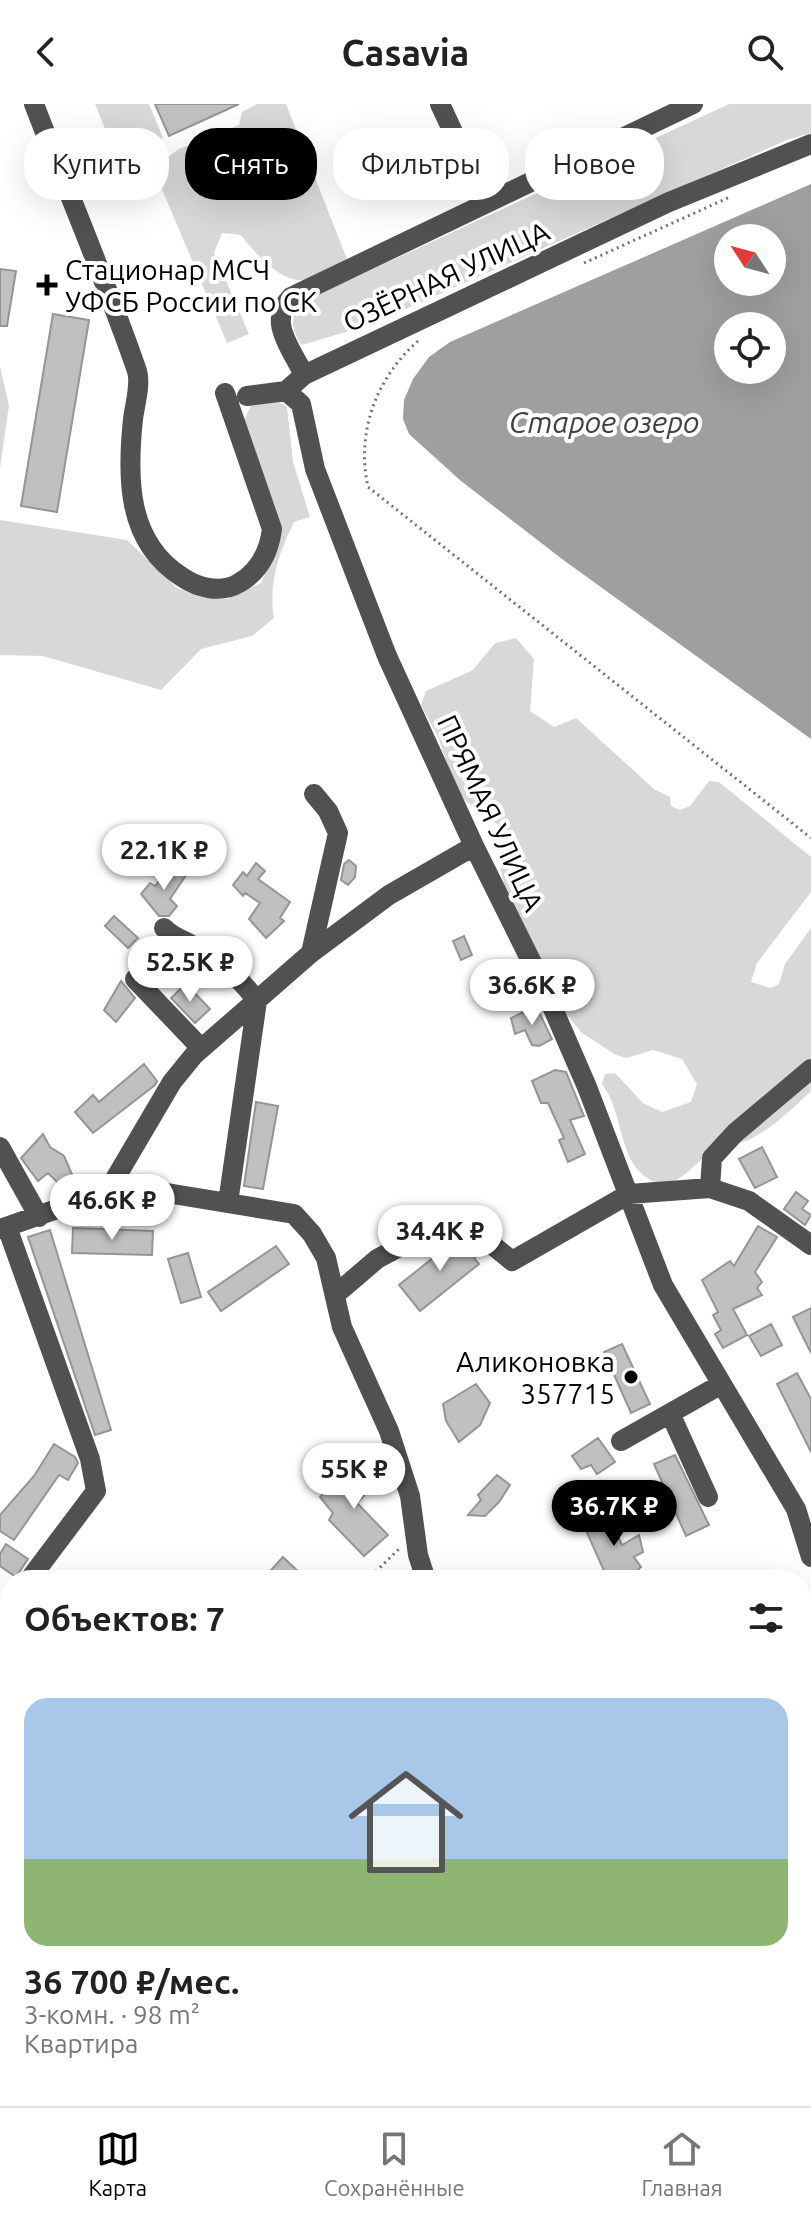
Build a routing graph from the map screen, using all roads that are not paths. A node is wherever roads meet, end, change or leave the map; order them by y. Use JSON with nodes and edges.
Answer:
{"nodes":[{"id":1,"x":34,"y":104,"type":"edge"},
{"id":2,"x":440,"y":104,"type":"edge"},
{"id":3,"x":693,"y":104,"type":"edge"},
{"id":4,"x":811,"y":144,"type":"edge"},
{"id":5,"x":486,"y":203,"type":"junction"},
{"id":6,"x":304,"y":375,"type":"junction"},
{"id":7,"x":286,"y":391,"type":"junction"},
{"id":8,"x":225,"y":393,"type":"dead end"},
{"id":9,"x":247,"y":396,"type":"dead end"},
{"id":10,"x":314,"y":794,"type":"dead end"},
{"id":11,"x":474,"y":846,"type":"junction"},
{"id":12,"x":164,"y":928,"type":"dead end"},
{"id":13,"x":311,"y":953,"type":"junction"},
{"id":14,"x":135,"y":979,"type":"dead end"},
{"id":15,"x":257,"y":1001,"type":"junction"},
{"id":16,"x":201,"y":1048,"type":"junction"},
{"id":17,"x":811,"y":1069,"type":"edge"},
{"id":18,"x":0,"y":1147,"type":"edge"},
{"id":19,"x":112,"y":1184,"type":"junction"},
{"id":20,"x":710,"y":1188,"type":"junction"},
{"id":21,"x":629,"y":1194,"type":"junction"},
{"id":22,"x":228,"y":1203,"type":"junction"},
{"id":23,"x":39,"y":1217,"type":"junction"},
{"id":24,"x":3,"y":1228,"type":"edge"},
{"id":25,"x":811,"y":1245,"type":"edge"},
{"id":26,"x":335,"y":1295,"type":"junction"},
{"id":27,"x":720,"y":1385,"type":"junction"},
{"id":28,"x":670,"y":1413,"type":"junction"},
{"id":29,"x":621,"y":1441,"type":"dead end"},
{"id":30,"x":708,"y":1497,"type":"dead end"},
{"id":31,"x":803,"y":1507,"type":"edge"},
{"id":32,"x":811,"y":1557,"type":"edge"},
{"id":33,"x":37,"y":1570,"type":"edge"},
{"id":34,"x":423,"y":1570,"type":"edge"}],
"edges":[{"from":1,"to":8,"type":"street"},
{"from":2,"to":5,"type":"street"},
{"from":3,"to":5,"type":"street"},
{"from":4,"to":6,"type":"street","name":"ОЗЁРНАЯ УЛИЦА"},
{"from":5,"to":6,"type":"street"},
{"from":6,"to":7,"type":"street","name":"ОЗЁРНАЯ УЛИЦА"},
{"from":7,"to":9,"type":"street"},
{"from":7,"to":11,"type":"street","name":"ПРЯМАЯ УЛИЦА"},
{"from":10,"to":13,"type":"street"},
{"from":11,"to":13,"type":"street"},
{"from":11,"to":21,"type":"street","name":"ПРЯМАЯ УЛИЦА"},
{"from":12,"to":15,"type":"street"},
{"from":13,"to":15,"type":"street"},
{"from":14,"to":16,"type":"street"},
{"from":15,"to":16,"type":"street"},
{"from":15,"to":22,"type":"street"},
{"from":16,"to":19,"type":"street"},
{"from":17,"to":20,"type":"street"},
{"from":18,"to":23,"type":"street"},
{"from":19,"to":22,"type":"street"},
{"from":19,"to":23,"type":"street"},
{"from":20,"to":21,"type":"street"},
{"from":20,"to":25,"type":"street"},
{"from":21,"to":26,"type":"street"},
{"from":21,"to":27,"type":"street","name":"ПРЯМАЯ УЛИЦА"},
{"from":22,"to":26,"type":"street"},
{"from":23,"to":24,"type":"street"},
{"from":24,"to":33,"type":"street"},
{"from":26,"to":34,"type":"street"},
{"from":27,"to":28,"type":"street"},
{"from":27,"to":31,"type":"street","name":"ПРЯМАЯ УЛИЦА"},
{"from":28,"to":29,"type":"street"},
{"from":28,"to":30,"type":"street"},
{"from":31,"to":32,"type":"street","name":"ПРЯМАЯ УЛИЦА"}]}
